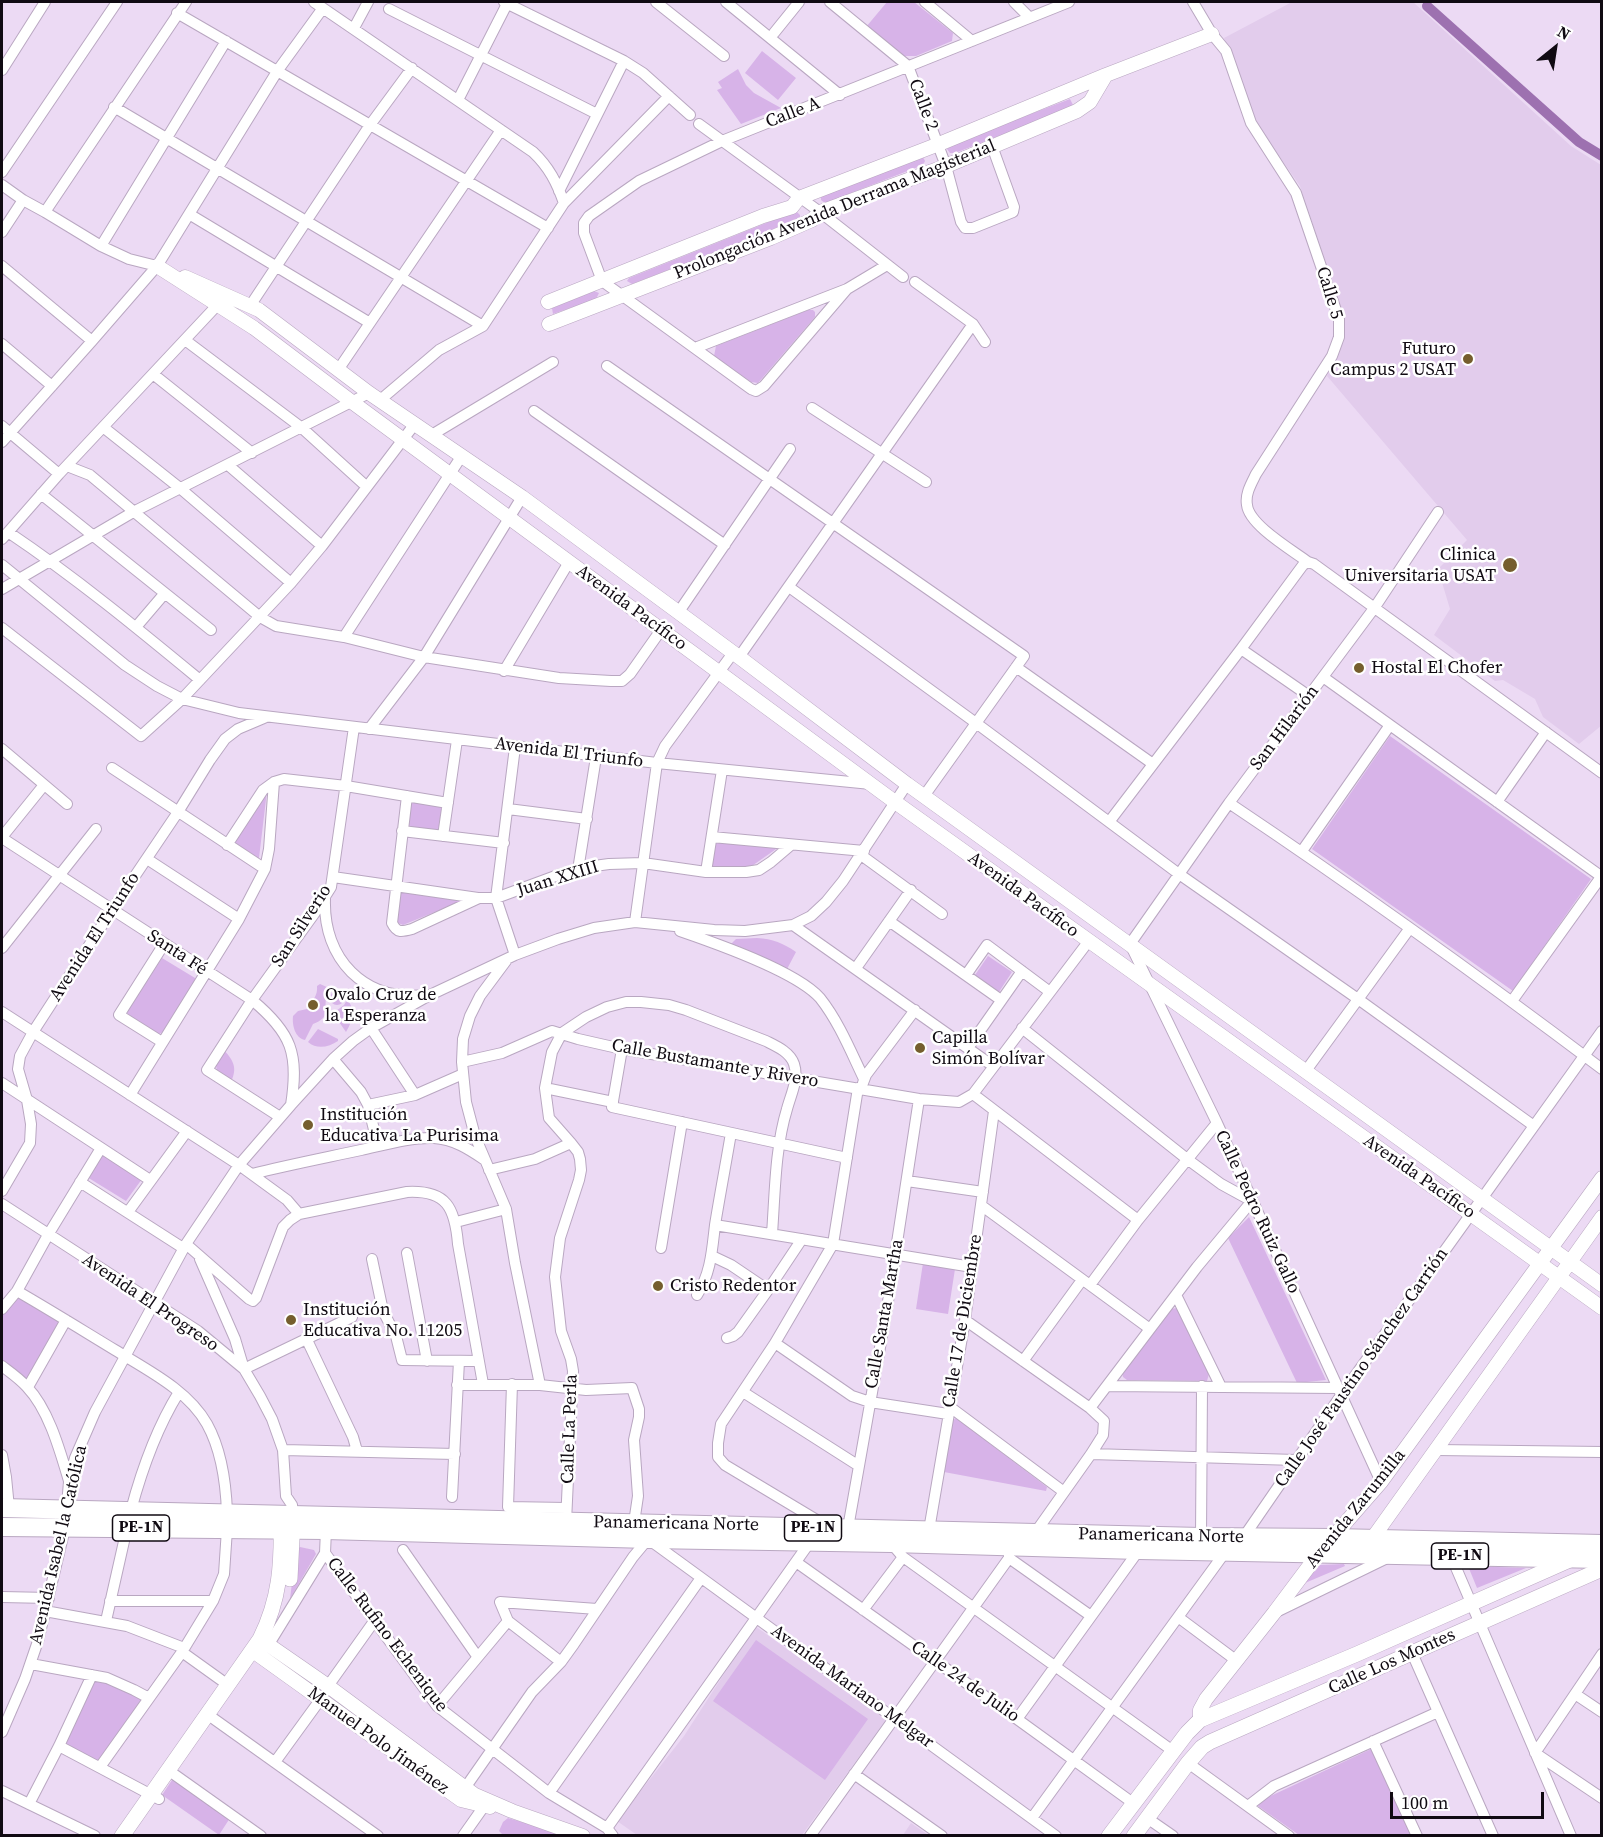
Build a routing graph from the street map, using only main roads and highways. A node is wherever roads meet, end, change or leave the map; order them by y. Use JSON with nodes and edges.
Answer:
{"nodes":[{"id":1,"x":5,"y":1508,"type":"edge"},
{"id":2,"x":129,"y":1519,"type":"junction"},
{"id":3,"x":287,"y":1522,"type":"junction"},
{"id":4,"x":2,"y":1527,"type":"edge"},
{"id":5,"x":1602,"y":1544,"type":"edge"},
{"id":6,"x":1574,"y":1558,"type":"junction"},
{"id":7,"x":1602,"y":1559,"type":"edge"},
{"id":8,"x":1602,"y":1569,"type":"edge"},
{"id":9,"x":261,"y":1648,"type":"junction"},
{"id":10,"x":211,"y":1717,"type":"junction"},
{"id":11,"x":155,"y":1796,"type":"junction"},
{"id":12,"x":122,"y":1836,"type":"edge"},
{"id":13,"x":133,"y":1836,"type":"edge"},
{"id":14,"x":1109,"y":1836,"type":"edge"},
{"id":15,"x":1134,"y":1836,"type":"edge"}],
"edges":[{"from":1,"to":2,"type":"highway","name":"Panamericana Norte","number":"PE-1N"},
{"from":2,"to":3,"type":"highway","name":"Panamericana Norte","number":"PE-1N"},
{"from":2,"to":4,"type":"highway","name":"Panamericana Norte","number":"PE-1N"},
{"from":3,"to":5,"type":"highway","name":"Panamericana Norte","number":"PE-1N"},
{"from":3,"to":6,"type":"highway","name":"Panamericana Norte","number":"PE-1N"},
{"from":3,"to":9,"type":"main road","name":"Avenida El Progreso"},
{"from":6,"to":7,"type":"highway","name":"Panamericana Norte","number":"PE-1N"},
{"from":6,"to":14,"type":"main road","name":"Avenida Zarumilla"},
{"from":8,"to":15,"type":"main road","name":"Calle Los Montes"},
{"from":9,"to":10,"type":"main road","name":"Avenida El Progreso"},
{"from":9,"to":10,"type":"main road","name":"Avenida El Progreso"},
{"from":10,"to":11,"type":"main road","name":"Avenida El Progreso"},
{"from":11,"to":12,"type":"main road","name":"Avenida El Progreso"},
{"from":11,"to":13,"type":"main road","name":"Avenida El Progreso"}]}
